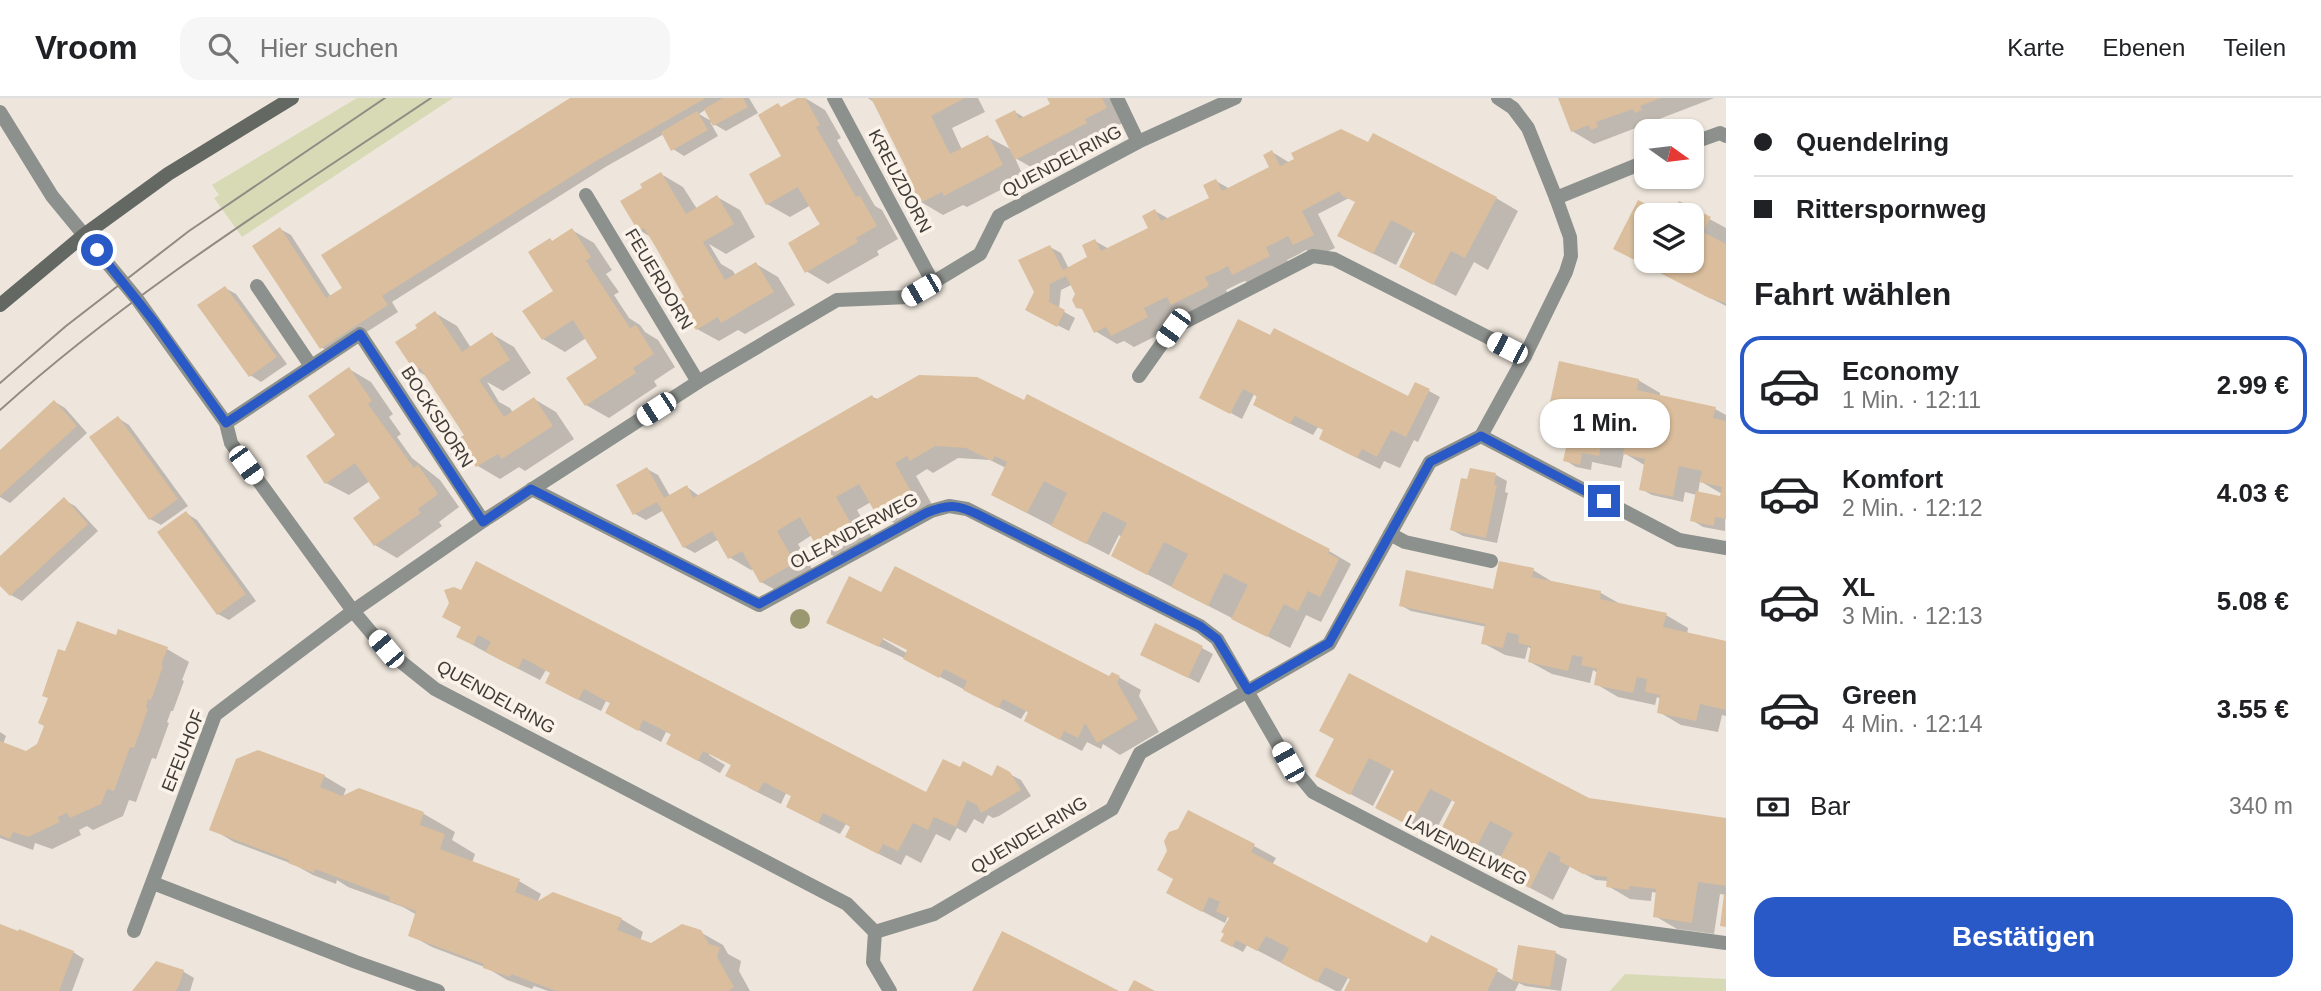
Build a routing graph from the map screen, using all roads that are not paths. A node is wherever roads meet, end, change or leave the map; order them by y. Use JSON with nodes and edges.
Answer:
{"nodes":[{"id":1,"x":292,"y":98,"type":"edge"},
{"id":2,"x":834,"y":98,"type":"edge"},
{"id":3,"x":1117,"y":98,"type":"edge"},
{"id":4,"x":1235,"y":98,"type":"edge"},
{"id":5,"x":1498,"y":98,"type":"edge"},
{"id":6,"x":0,"y":112,"type":"edge"},
{"id":7,"x":1726,"y":136,"type":"edge"},
{"id":8,"x":1704,"y":139,"type":"edge"},
{"id":9,"x":1138,"y":142,"type":"junction"},
{"id":10,"x":1634,"y":166,"type":"edge"},
{"id":11,"x":586,"y":195,"type":"dead end"},
{"id":12,"x":1556,"y":198,"type":"junction"},
{"id":13,"x":84,"y":234,"type":"junction"},
{"id":14,"x":933,"y":283,"type":"junction"},
{"id":15,"x":257,"y":286,"type":"dead end"},
{"id":16,"x":0,"y":305,"type":"edge"},
{"id":17,"x":1525,"y":356,"type":"junction"},
{"id":18,"x":311,"y":366,"type":"junction"},
{"id":19,"x":1139,"y":376,"type":"dead end"},
{"id":20,"x":698,"y":382,"type":"junction"},
{"id":21,"x":226,"y":423,"type":"junction"},
{"id":22,"x":1481,"y":436,"type":"junction"},
{"id":23,"x":531,"y":489,"type":"junction"},
{"id":24,"x":483,"y":522,"type":"junction"},
{"id":25,"x":1390,"y":534,"type":"junction"},
{"id":26,"x":1726,"y":548,"type":"edge"},
{"id":27,"x":1491,"y":561,"type":"dead end"},
{"id":28,"x":354,"y":611,"type":"junction"},
{"id":29,"x":1248,"y":690,"type":"junction"},
{"id":30,"x":153,"y":883,"type":"junction"},
{"id":31,"x":134,"y":931,"type":"dead end"},
{"id":32,"x":875,"y":932,"type":"junction"},
{"id":33,"x":1726,"y":943,"type":"edge"},
{"id":34,"x":439,"y":991,"type":"edge"},
{"id":35,"x":890,"y":991,"type":"edge"}],
"edges":[{"from":1,"to":13,"type":"main road"},
{"from":2,"to":14,"type":"street","name":"KREUZDORN"},
{"from":3,"to":9,"type":"street"},
{"from":4,"to":9,"type":"street","name":"QUENDELRING"},
{"from":5,"to":12,"type":"street"},
{"from":6,"to":13,"type":"street","name":"QUENDELRING"},
{"from":7,"to":8,"type":"street"},
{"from":9,"to":14,"type":"street","name":"QUENDELRING"},
{"from":10,"to":12,"type":"street"},
{"from":11,"to":20,"type":"street","name":"FEUERDORN"},
{"from":12,"to":17,"type":"street"},
{"from":13,"to":16,"type":"main road"},
{"from":13,"to":21,"type":"street","name":"QUENDELRING"},
{"from":14,"to":20,"type":"street","name":"QUENDELRING"},
{"from":15,"to":18,"type":"street"},
{"from":17,"to":19,"type":"street"},
{"from":17,"to":22,"type":"street"},
{"from":18,"to":21,"type":"street"},
{"from":18,"to":24,"type":"street","name":"BOCKSDORN"},
{"from":20,"to":23,"type":"street","name":"QUENDELRING"},
{"from":21,"to":28,"type":"street","name":"QUENDELRING"},
{"from":22,"to":25,"type":"street","name":"QUENDELRING"},
{"from":22,"to":26,"type":"street"},
{"from":23,"to":24,"type":"street","name":"QUENDELRING"},
{"from":23,"to":29,"type":"street","name":"OLEANDERWEG"},
{"from":24,"to":28,"type":"street","name":"QUENDELRING"},
{"from":25,"to":27,"type":"street"},
{"from":25,"to":29,"type":"street","name":"QUENDELRING"},
{"from":28,"to":30,"type":"street","name":"EFEUHOF"},
{"from":28,"to":32,"type":"street","name":"QUENDELRING"},
{"from":29,"to":32,"type":"street","name":"QUENDELRING"},
{"from":29,"to":33,"type":"street","name":"LAVENDELWEG"},
{"from":30,"to":31,"type":"street","name":"EFEUHOF"},
{"from":30,"to":34,"type":"street"},
{"from":32,"to":35,"type":"street"}]}
